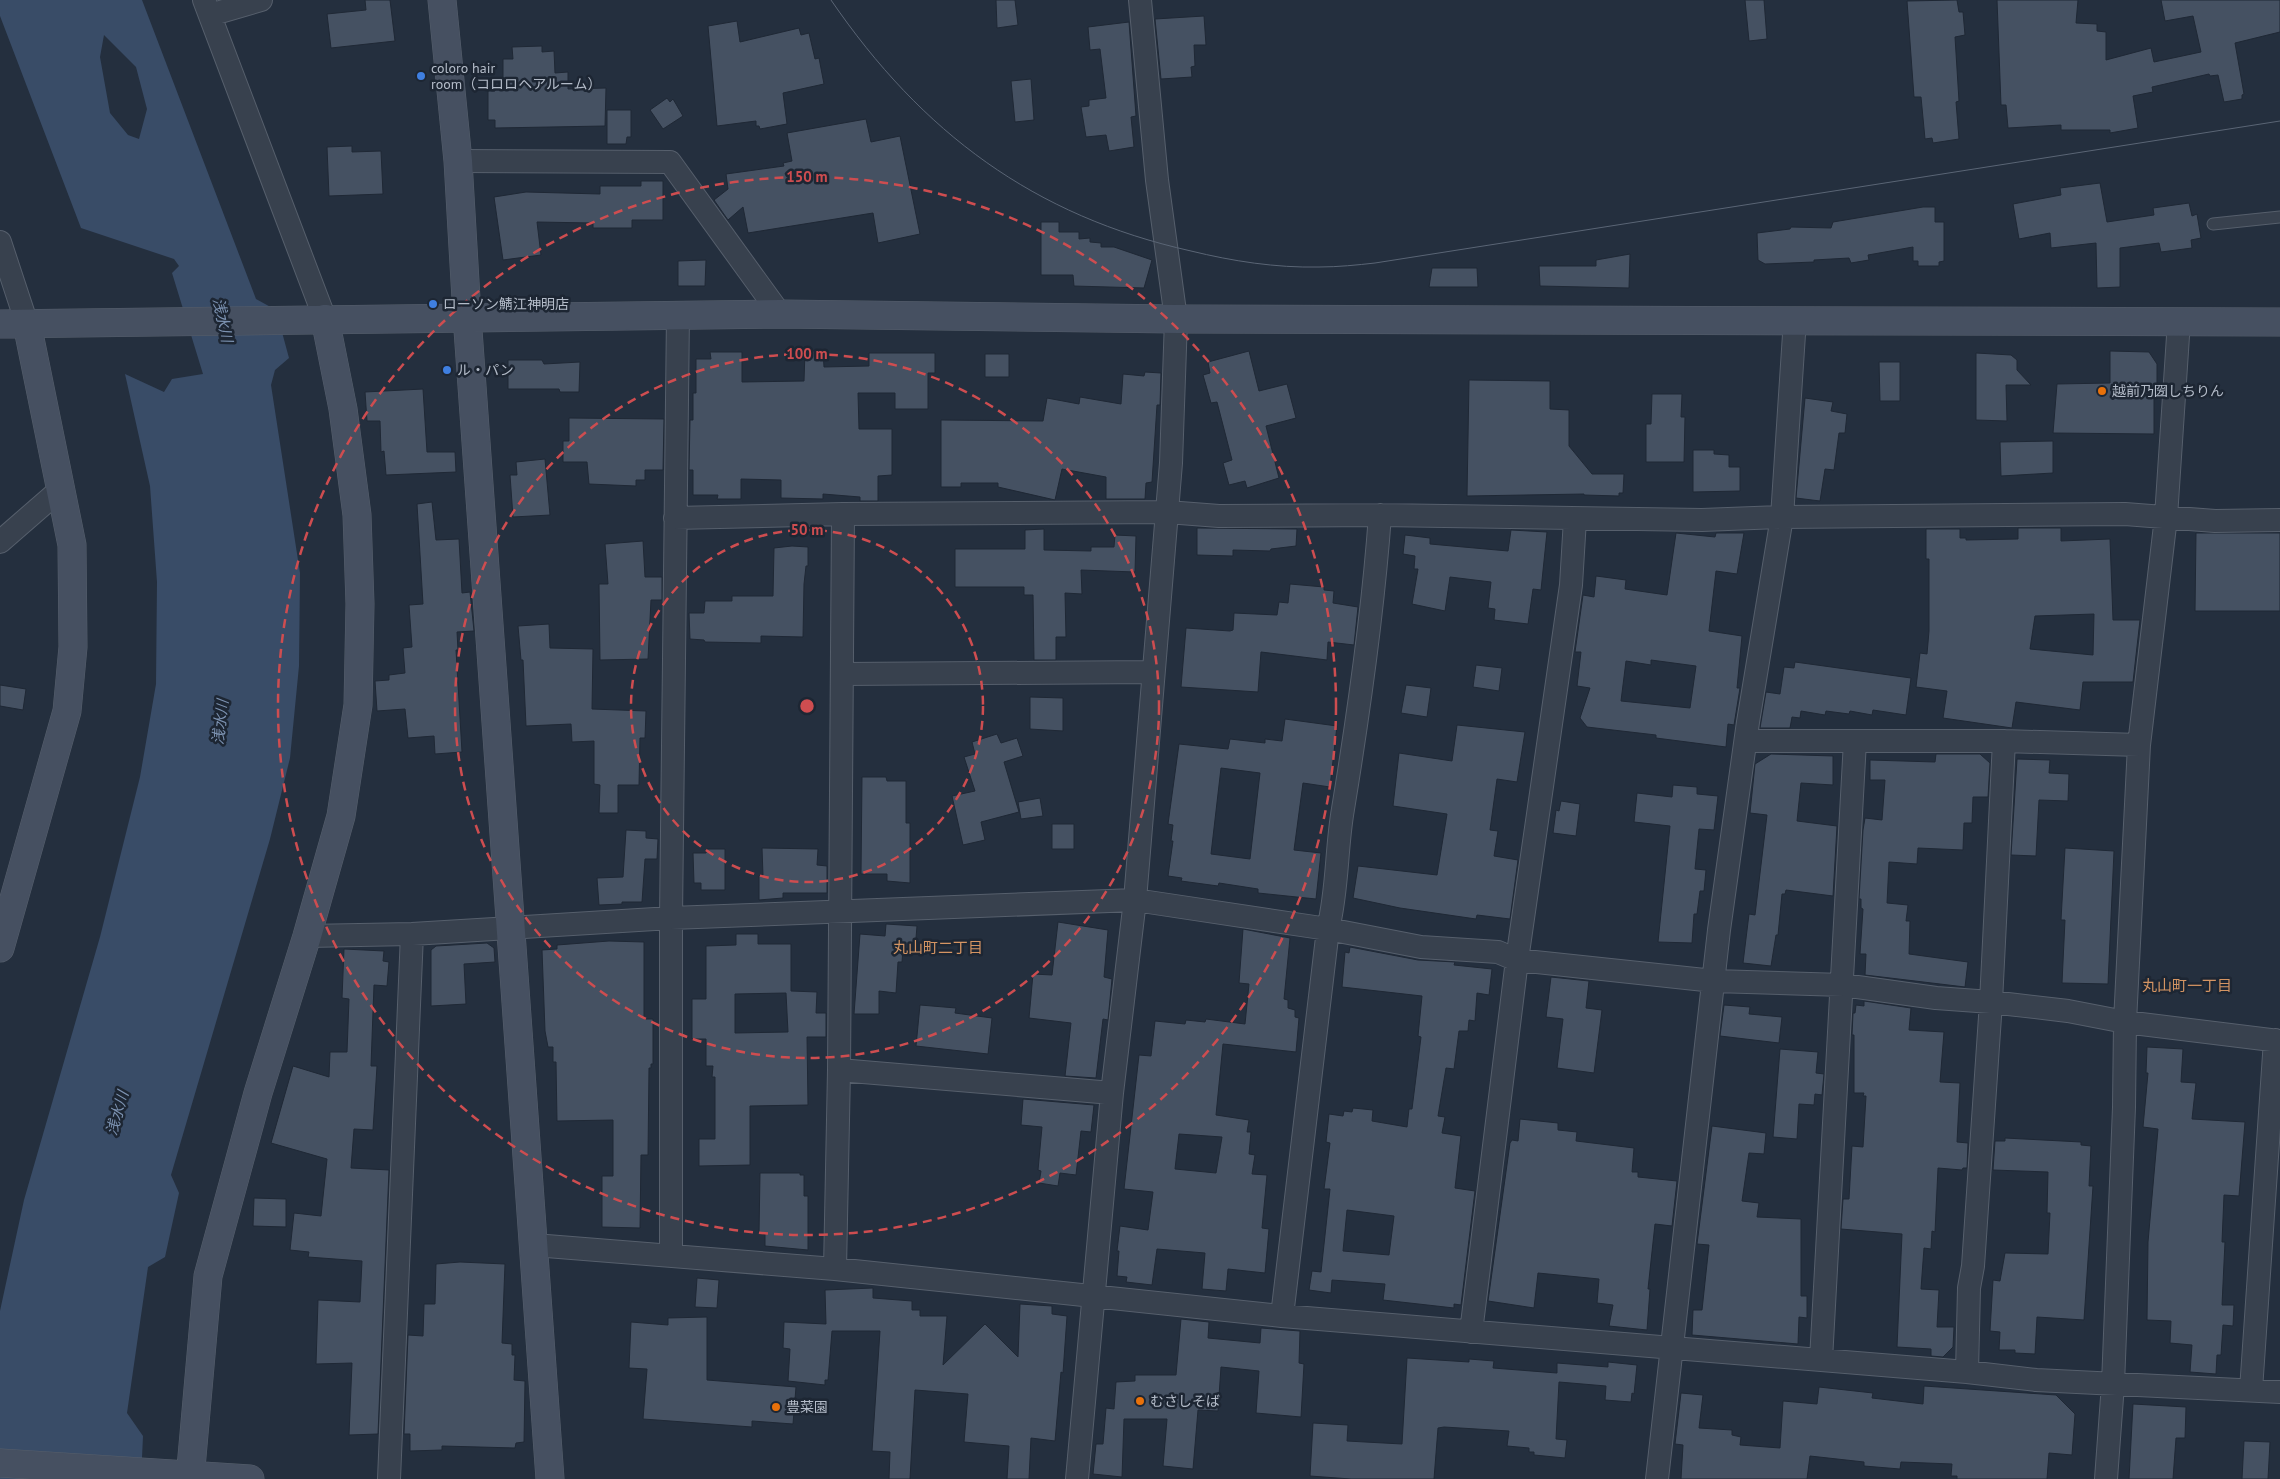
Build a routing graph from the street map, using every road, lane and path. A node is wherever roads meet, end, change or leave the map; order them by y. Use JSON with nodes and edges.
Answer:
{"nodes":[{"id":1,"x":261,"y":0,"type":"edge"},
{"id":2,"x":442,"y":0,"type":"edge"},
{"id":3,"x":1140,"y":0,"type":"edge"},
{"id":4,"x":207,"y":7,"type":"edge"},
{"id":5,"x":458,"y":161,"type":"junction"},
{"id":6,"x":2280,"y":217,"type":"edge"},
{"id":7,"x":2213,"y":224,"type":"dead end"},
{"id":8,"x":0,"y":242,"type":"edge"},
{"id":9,"x":678,"y":314,"type":"junction"},
{"id":10,"x":780,"y":314,"type":"junction"},
{"id":11,"x":467,"y":316,"type":"junction"},
{"id":12,"x":325,"y":319,"type":"junction"},
{"id":13,"x":1176,"y":319,"type":"junction"},
{"id":14,"x":1796,"y":319,"type":"junction"},
{"id":15,"x":2179,"y":321,"type":"junction"},
{"id":16,"x":2280,"y":322,"type":"edge"},
{"id":17,"x":25,"y":324,"type":"edge"},
{"id":18,"x":62,"y":488,"type":"junction"},
{"id":19,"x":1168,"y":512,"type":"junction"},
{"id":20,"x":843,"y":514,"type":"junction"},
{"id":21,"x":1380,"y":515,"type":"junction"},
{"id":22,"x":1782,"y":517,"type":"junction"},
{"id":23,"x":2166,"y":517,"type":"junction"},
{"id":24,"x":675,"y":518,"type":"junction"},
{"id":25,"x":1575,"y":519,"type":"junction"},
{"id":26,"x":2280,"y":520,"type":"edge"},
{"id":27,"x":0,"y":542,"type":"edge"},
{"id":28,"x":1152,"y":672,"type":"junction"},
{"id":29,"x":843,"y":674,"type":"junction"},
{"id":30,"x":1746,"y":741,"type":"junction"},
{"id":31,"x":1855,"y":741,"type":"junction"},
{"id":32,"x":2004,"y":741,"type":"junction"},
{"id":33,"x":2139,"y":746,"type":"junction"},
{"id":34,"x":1135,"y":900,"type":"junction"},
{"id":35,"x":840,"y":912,"type":"junction"},
{"id":36,"x":671,"y":918,"type":"junction"},
{"id":37,"x":510,"y":929,"type":"junction"},
{"id":38,"x":1328,"y":929,"type":"junction"},
{"id":39,"x":412,"y":934,"type":"junction"},
{"id":40,"x":307,"y":936,"type":"junction"},
{"id":41,"x":0,"y":948,"type":"edge"},
{"id":42,"x":1518,"y":960,"type":"junction"},
{"id":43,"x":1714,"y":981,"type":"junction"},
{"id":44,"x":1843,"y":985,"type":"junction"},
{"id":45,"x":1991,"y":1002,"type":"junction"},
{"id":46,"x":2125,"y":1022,"type":"junction"},
{"id":47,"x":2278,"y":1040,"type":"edge"},
{"id":48,"x":839,"y":1070,"type":"junction"},
{"id":49,"x":1112,"y":1093,"type":"junction"},
{"id":50,"x":534,"y":1245,"type":"junction"},
{"id":51,"x":671,"y":1256,"type":"junction"},
{"id":52,"x":836,"y":1269,"type":"junction"},
{"id":53,"x":1094,"y":1295,"type":"junction"},
{"id":54,"x":1282,"y":1316,"type":"junction"},
{"id":55,"x":1471,"y":1332,"type":"junction"},
{"id":56,"x":1671,"y":1348,"type":"junction"},
{"id":57,"x":1822,"y":1360,"type":"junction"},
{"id":58,"x":1967,"y":1372,"type":"junction"},
{"id":59,"x":2113,"y":1384,"type":"junction"},
{"id":60,"x":2251,"y":1390,"type":"junction"},
{"id":61,"x":2280,"y":1392,"type":"edge"},
{"id":62,"x":0,"y":1463,"type":"edge"},
{"id":63,"x":190,"y":1477,"type":"edge"},
{"id":64,"x":250,"y":1479,"type":"edge"},
{"id":65,"x":389,"y":1479,"type":"edge"},
{"id":66,"x":550,"y":1479,"type":"edge"},
{"id":67,"x":1077,"y":1479,"type":"edge"},
{"id":68,"x":1657,"y":1479,"type":"edge"},
{"id":69,"x":2106,"y":1479,"type":"edge"}],
"edges":[{"from":1,"to":4,"type":"street"},
{"from":2,"to":5,"type":"street"},
{"from":3,"to":13,"type":"street"},
{"from":4,"to":12,"type":"street"},
{"from":5,"to":10,"type":"street"},
{"from":5,"to":11,"type":"street"},
{"from":6,"to":7,"type":"lane"},
{"from":8,"to":17,"type":"street"},
{"from":9,"to":10,"type":"street"},
{"from":9,"to":11,"type":"street"},
{"from":9,"to":24,"type":"street"},
{"from":10,"to":13,"type":"street"},
{"from":11,"to":12,"type":"street"},
{"from":11,"to":37,"type":"street"},
{"from":12,"to":17,"type":"street"},
{"from":12,"to":40,"type":"street"},
{"from":13,"to":14,"type":"street"},
{"from":13,"to":19,"type":"street"},
{"from":14,"to":15,"type":"street"},
{"from":14,"to":22,"type":"street"},
{"from":15,"to":16,"type":"street"},
{"from":15,"to":23,"type":"street"},
{"from":17,"to":18,"type":"street"},
{"from":18,"to":27,"type":"street"},
{"from":18,"to":41,"type":"street"},
{"from":19,"to":20,"type":"street"},
{"from":19,"to":21,"type":"street"},
{"from":19,"to":28,"type":"street"},
{"from":20,"to":24,"type":"street"},
{"from":20,"to":29,"type":"street"},
{"from":21,"to":25,"type":"street"},
{"from":21,"to":38,"type":"street"},
{"from":22,"to":23,"type":"street"},
{"from":22,"to":25,"type":"street"},
{"from":22,"to":30,"type":"street"},
{"from":23,"to":26,"type":"street"},
{"from":23,"to":33,"type":"street"},
{"from":24,"to":36,"type":"street"},
{"from":25,"to":42,"type":"street"},
{"from":28,"to":29,"type":"street"},
{"from":28,"to":34,"type":"street"},
{"from":29,"to":35,"type":"street"},
{"from":30,"to":31,"type":"street"},
{"from":30,"to":43,"type":"street"},
{"from":31,"to":32,"type":"street"},
{"from":31,"to":44,"type":"street"},
{"from":32,"to":33,"type":"street"},
{"from":32,"to":45,"type":"street"},
{"from":33,"to":46,"type":"street"},
{"from":34,"to":35,"type":"street"},
{"from":34,"to":38,"type":"street"},
{"from":34,"to":49,"type":"street"},
{"from":35,"to":36,"type":"street"},
{"from":35,"to":48,"type":"street"},
{"from":36,"to":37,"type":"street"},
{"from":36,"to":51,"type":"street"},
{"from":37,"to":39,"type":"street"},
{"from":37,"to":50,"type":"street"},
{"from":38,"to":42,"type":"street"},
{"from":38,"to":54,"type":"street"},
{"from":39,"to":40,"type":"street"},
{"from":39,"to":65,"type":"street"},
{"from":40,"to":63,"type":"street"},
{"from":42,"to":43,"type":"street"},
{"from":42,"to":55,"type":"street"},
{"from":43,"to":44,"type":"street"},
{"from":43,"to":56,"type":"street"},
{"from":44,"to":45,"type":"street"},
{"from":44,"to":57,"type":"street"},
{"from":45,"to":46,"type":"street"},
{"from":45,"to":58,"type":"street"},
{"from":46,"to":47,"type":"street"},
{"from":46,"to":59,"type":"street"},
{"from":47,"to":60,"type":"street"},
{"from":48,"to":49,"type":"street"},
{"from":48,"to":52,"type":"street"},
{"from":49,"to":53,"type":"street"},
{"from":50,"to":51,"type":"street"},
{"from":50,"to":66,"type":"street"},
{"from":51,"to":52,"type":"street"},
{"from":52,"to":53,"type":"street"},
{"from":53,"to":54,"type":"street"},
{"from":53,"to":67,"type":"street"},
{"from":54,"to":55,"type":"street"},
{"from":55,"to":56,"type":"street"},
{"from":56,"to":57,"type":"street"},
{"from":56,"to":68,"type":"street"},
{"from":57,"to":58,"type":"street"},
{"from":58,"to":59,"type":"street"},
{"from":59,"to":60,"type":"street"},
{"from":59,"to":69,"type":"street"},
{"from":60,"to":61,"type":"street"},
{"from":62,"to":63,"type":"street"},
{"from":63,"to":64,"type":"street"}]}
